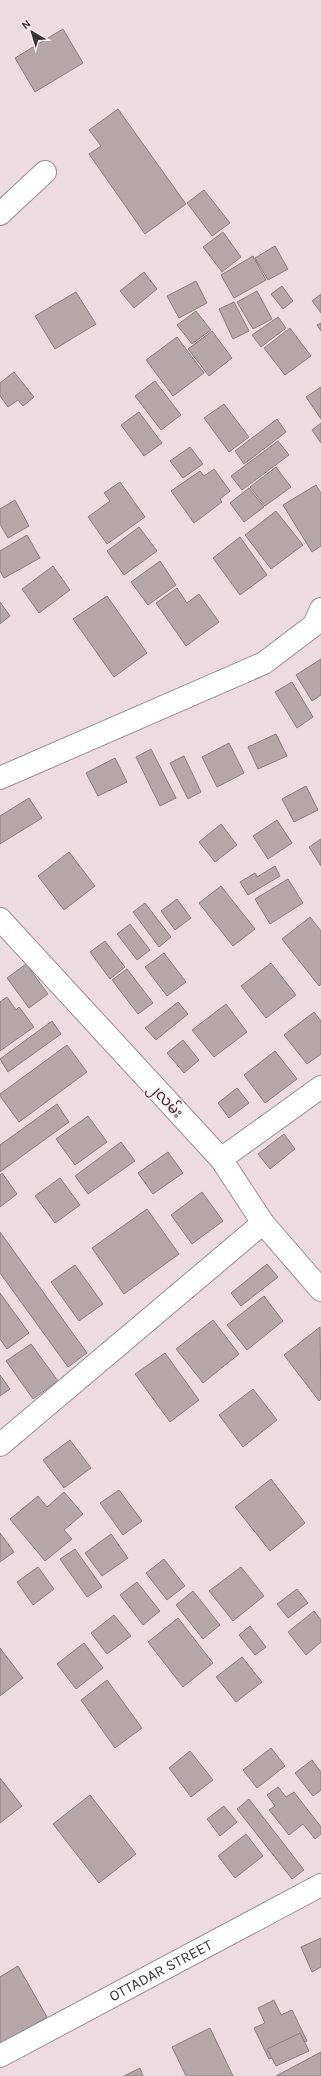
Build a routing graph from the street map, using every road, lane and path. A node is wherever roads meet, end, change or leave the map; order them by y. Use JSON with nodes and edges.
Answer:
{"nodes":[{"id":1,"x":45,"y":172,"type":"dead end"},
{"id":2,"x":0,"y":214,"type":"edge"},
{"id":3,"x":321,"y":608,"type":"edge"},
{"id":4,"x":0,"y":778,"type":"edge"},
{"id":5,"x":0,"y":919,"type":"edge"},
{"id":6,"x":321,"y":1087,"type":"edge"},
{"id":7,"x":221,"y":1159,"type":"junction"},
{"id":8,"x":263,"y":1223,"type":"junction"},
{"id":9,"x":321,"y":1290,"type":"edge"},
{"id":10,"x":0,"y":1445,"type":"edge"},
{"id":11,"x":321,"y":1885,"type":"edge"},
{"id":12,"x":0,"y":2056,"type":"edge"}],
"edges":[{"from":1,"to":2,"type":"street"},
{"from":3,"to":4,"type":"street"},
{"from":5,"to":7,"type":"street","name":"၂လမ်း"},
{"from":6,"to":7,"type":"street"},
{"from":7,"to":8,"type":"street","name":"၂လမ်း"},
{"from":8,"to":9,"type":"street","name":"၂လမ်း"},
{"from":8,"to":10,"type":"street"},
{"from":11,"to":12,"type":"street","name":"OTTADAR STREET"}]}
